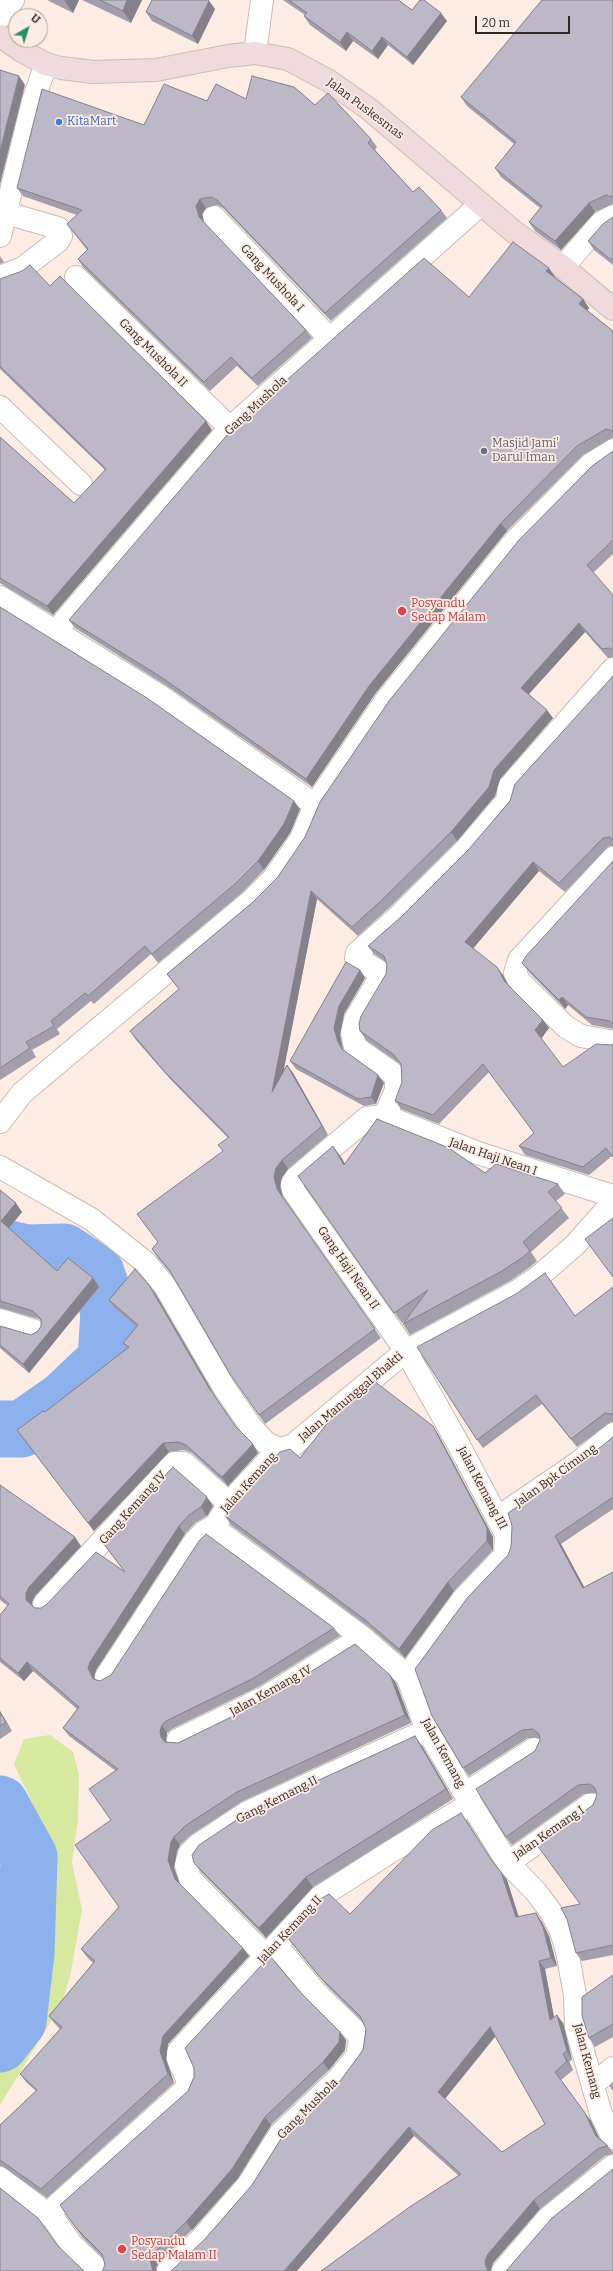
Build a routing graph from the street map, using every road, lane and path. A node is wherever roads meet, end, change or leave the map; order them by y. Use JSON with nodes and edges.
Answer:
{"nodes":[{"id":1,"x":13,"y":0,"type":"edge"},
{"id":2,"x":262,"y":0,"type":"edge"},
{"id":3,"x":0,"y":17,"type":"edge"},
{"id":4,"x":0,"y":36,"type":"edge"},
{"id":5,"x":255,"y":53,"type":"junction"},
{"id":6,"x":46,"y":64,"type":"junction"},
{"id":7,"x":481,"y":204,"type":"junction"},
{"id":8,"x":6,"y":213,"type":"junction"},
{"id":9,"x":613,"y":216,"type":"edge"},
{"id":10,"x":214,"y":217,"type":"dead end"},
{"id":11,"x":0,"y":236,"type":"edge"},
{"id":12,"x":563,"y":267,"type":"junction"},
{"id":13,"x":0,"y":277,"type":"edge"},
{"id":14,"x":76,"y":277,"type":"dead end"},
{"id":15,"x":613,"y":309,"type":"edge"},
{"id":16,"x":330,"y":339,"type":"junction"},
{"id":17,"x":0,"y":407,"type":"edge"},
{"id":18,"x":230,"y":428,"type":"junction"},
{"id":19,"x":613,"y":450,"type":"edge"},
{"id":20,"x":81,"y":484,"type":"dead end"},
{"id":21,"x":0,"y":597,"type":"edge"},
{"id":22,"x":55,"y":632,"type":"junction"},
{"id":23,"x":613,"y":669,"type":"edge"},
{"id":24,"x":315,"y":806,"type":"junction"},
{"id":25,"x":613,"y":858,"type":"edge"},
{"id":26,"x":613,"y":1042,"type":"edge"},
{"id":27,"x":380,"y":1116,"type":"junction"},
{"id":28,"x":0,"y":1122,"type":"edge"},
{"id":29,"x":0,"y":1167,"type":"edge"},
{"id":30,"x":613,"y":1196,"type":"edge"},
{"id":31,"x":613,"y":1202,"type":"edge"},
{"id":32,"x":0,"y":1320,"type":"edge"},
{"id":33,"x":35,"y":1331,"type":"edge"},
{"id":34,"x":406,"y":1351,"type":"junction"},
{"id":35,"x":613,"y":1434,"type":"edge"},
{"id":36,"x":279,"y":1449,"type":"junction"},
{"id":37,"x":229,"y":1503,"type":"junction"},
{"id":38,"x":497,"y":1518,"type":"junction"},
{"id":39,"x":216,"y":1525,"type":"junction"},
{"id":40,"x":44,"y":1604,"type":"edge"},
{"id":41,"x":362,"y":1637,"type":"junction"},
{"id":42,"x":407,"y":1676,"type":"junction"},
{"id":43,"x":106,"y":1677,"type":"edge"},
{"id":44,"x":427,"y":1730,"type":"junction"},
{"id":45,"x":178,"y":1740,"type":"dead end"},
{"id":46,"x":534,"y":1749,"type":"edge"},
{"id":47,"x":468,"y":1799,"type":"junction"},
{"id":48,"x":591,"y":1804,"type":"edge"},
{"id":49,"x":508,"y":1863,"type":"junction"},
{"id":50,"x":271,"y":1951,"type":"junction"},
{"id":51,"x":613,"y":2068,"type":"edge"},
{"id":52,"x":593,"y":2084,"type":"junction"},
{"id":53,"x":613,"y":2138,"type":"edge"},
{"id":54,"x":613,"y":2166,"type":"edge"},
{"id":55,"x":0,"y":2178,"type":"edge"},
{"id":56,"x":53,"y":2218,"type":"junction"},
{"id":57,"x":98,"y":2271,"type":"edge"},
{"id":58,"x":168,"y":2271,"type":"edge"},
{"id":59,"x":503,"y":2271,"type":"edge"}],
"edges":[{"from":1,"to":3,"type":"street"},
{"from":2,"to":5,"type":"street"},
{"from":4,"to":6,"type":"street","name":"Jalan Puskesmas"},
{"from":5,"to":6,"type":"street","name":"Jalan Puskesmas"},
{"from":5,"to":7,"type":"street","name":"Jalan Puskesmas"},
{"from":6,"to":8,"type":"street"},
{"from":7,"to":12,"type":"street","name":"Jalan Puskesmas"},
{"from":7,"to":16,"type":"street","name":"Gang Mushola"},
{"from":8,"to":11,"type":"street"},
{"from":8,"to":13,"type":"street"},
{"from":9,"to":12,"type":"street"},
{"from":10,"to":16,"type":"street","name":"Gang Mushola I"},
{"from":12,"to":15,"type":"street","name":"Jalan Puskesmas"},
{"from":14,"to":18,"type":"street","name":"Gang Mushola II"},
{"from":16,"to":18,"type":"street","name":"Gang Mushola"},
{"from":17,"to":20,"type":"street"},
{"from":18,"to":22,"type":"street","name":"Gang Mushola"},
{"from":19,"to":24,"type":"street"},
{"from":21,"to":22,"type":"street"},
{"from":22,"to":24,"type":"street"},
{"from":23,"to":27,"type":"street"},
{"from":24,"to":28,"type":"street"},
{"from":25,"to":26,"type":"street"},
{"from":27,"to":30,"type":"street","name":"Jalan Haji Nean I"},
{"from":27,"to":34,"type":"street","name":"Gang Haji Nean II"},
{"from":29,"to":36,"type":"street"},
{"from":31,"to":34,"type":"street","name":"Jalan Manunggal Bhakti"},
{"from":32,"to":33,"type":"street"},
{"from":34,"to":36,"type":"street","name":"Jalan Manunggal Bhakti"},
{"from":34,"to":38,"type":"street","name":"Jalan Kemang III"},
{"from":35,"to":38,"type":"street","name":"Jalan Bpk Cimung"},
{"from":36,"to":37,"type":"street","name":"Jalan Kemang"},
{"from":37,"to":39,"type":"street","name":"Jalan Kemang"},
{"from":37,"to":40,"type":"street","name":"Gang Kemang IV"},
{"from":38,"to":42,"type":"street","name":"Jalan Kemang III"},
{"from":39,"to":41,"type":"street","name":"Jalan Kemang"},
{"from":39,"to":43,"type":"street"},
{"from":41,"to":42,"type":"street","name":"Jalan Kemang"},
{"from":41,"to":45,"type":"street","name":"Jalan Kemang IV"},
{"from":42,"to":44,"type":"street","name":"Jalan Kemang"},
{"from":44,"to":47,"type":"street","name":"Jalan Kemang"},
{"from":44,"to":50,"type":"street","name":"Gang Kemang II"},
{"from":46,"to":47,"type":"street","name":"Jalan Kemang II"},
{"from":47,"to":49,"type":"street","name":"Jalan Kemang"},
{"from":47,"to":50,"type":"street","name":"Jalan Kemang II"},
{"from":48,"to":49,"type":"street","name":"Jalan Kemang I"},
{"from":49,"to":52,"type":"street","name":"Jalan Kemang"},
{"from":50,"to":56,"type":"street","name":"Jalan Kemang II"},
{"from":50,"to":58,"type":"street","name":"Gang Mushola"},
{"from":51,"to":52,"type":"street"},
{"from":52,"to":53,"type":"street","name":"Jalan Kemang"},
{"from":54,"to":59,"type":"street"},
{"from":55,"to":56,"type":"street"},
{"from":56,"to":57,"type":"street"}]}
